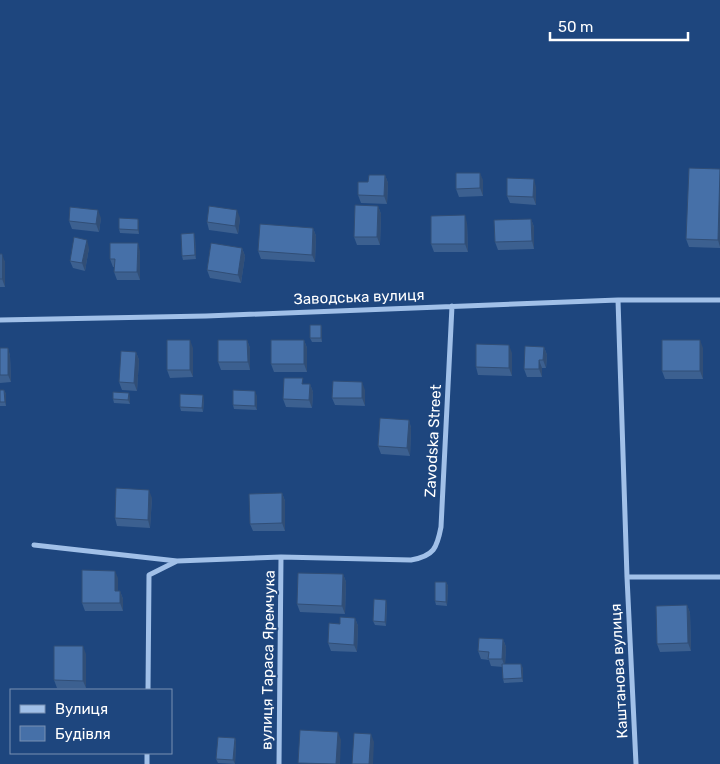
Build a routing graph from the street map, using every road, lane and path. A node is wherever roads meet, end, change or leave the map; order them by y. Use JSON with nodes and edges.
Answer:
{"nodes":[{"id":1,"x":618,"y":300,"type":"junction"},
{"id":2,"x":720,"y":300,"type":"edge"},
{"id":3,"x":452,"y":306,"type":"junction"},
{"id":4,"x":0,"y":320,"type":"edge"},
{"id":5,"x":34,"y":544,"type":"dead end"},
{"id":6,"x":281,"y":557,"type":"junction"},
{"id":7,"x":411,"y":560,"type":"joint"},
{"id":8,"x":177,"y":561,"type":"junction"},
{"id":9,"x":627,"y":577,"type":"junction"},
{"id":10,"x":720,"y":577,"type":"edge"},
{"id":11,"x":148,"y":689,"type":"edge"},
{"id":12,"x":279,"y":764,"type":"edge"},
{"id":13,"x":636,"y":764,"type":"edge"}],
"edges":[{"from":1,"to":2,"type":"street","name":"Заводська вулиця"},
{"from":1,"to":3,"type":"street","name":"Заводська вулиця"},
{"from":1,"to":9,"type":"street","name":"Каштанова вулиця"},
{"from":3,"to":4,"type":"street","name":"Заводська вулиця"},
{"from":3,"to":7,"type":"street","name":"Zavodska Street"},
{"from":5,"to":8,"type":"street","name":"вулиця Тараса Яремчука"},
{"from":6,"to":7,"type":"street","name":"вулиця Тараса Яремчука"},
{"from":6,"to":8,"type":"street","name":"вулиця Тараса Яремчука"},
{"from":6,"to":12,"type":"street","name":"вулиця Тараса Яремчука"},
{"from":8,"to":11,"type":"street","name":"вулиця Тараса Яремчука"},
{"from":9,"to":10,"type":"street"},
{"from":9,"to":13,"type":"street","name":"Каштанова вулиця"}]}
